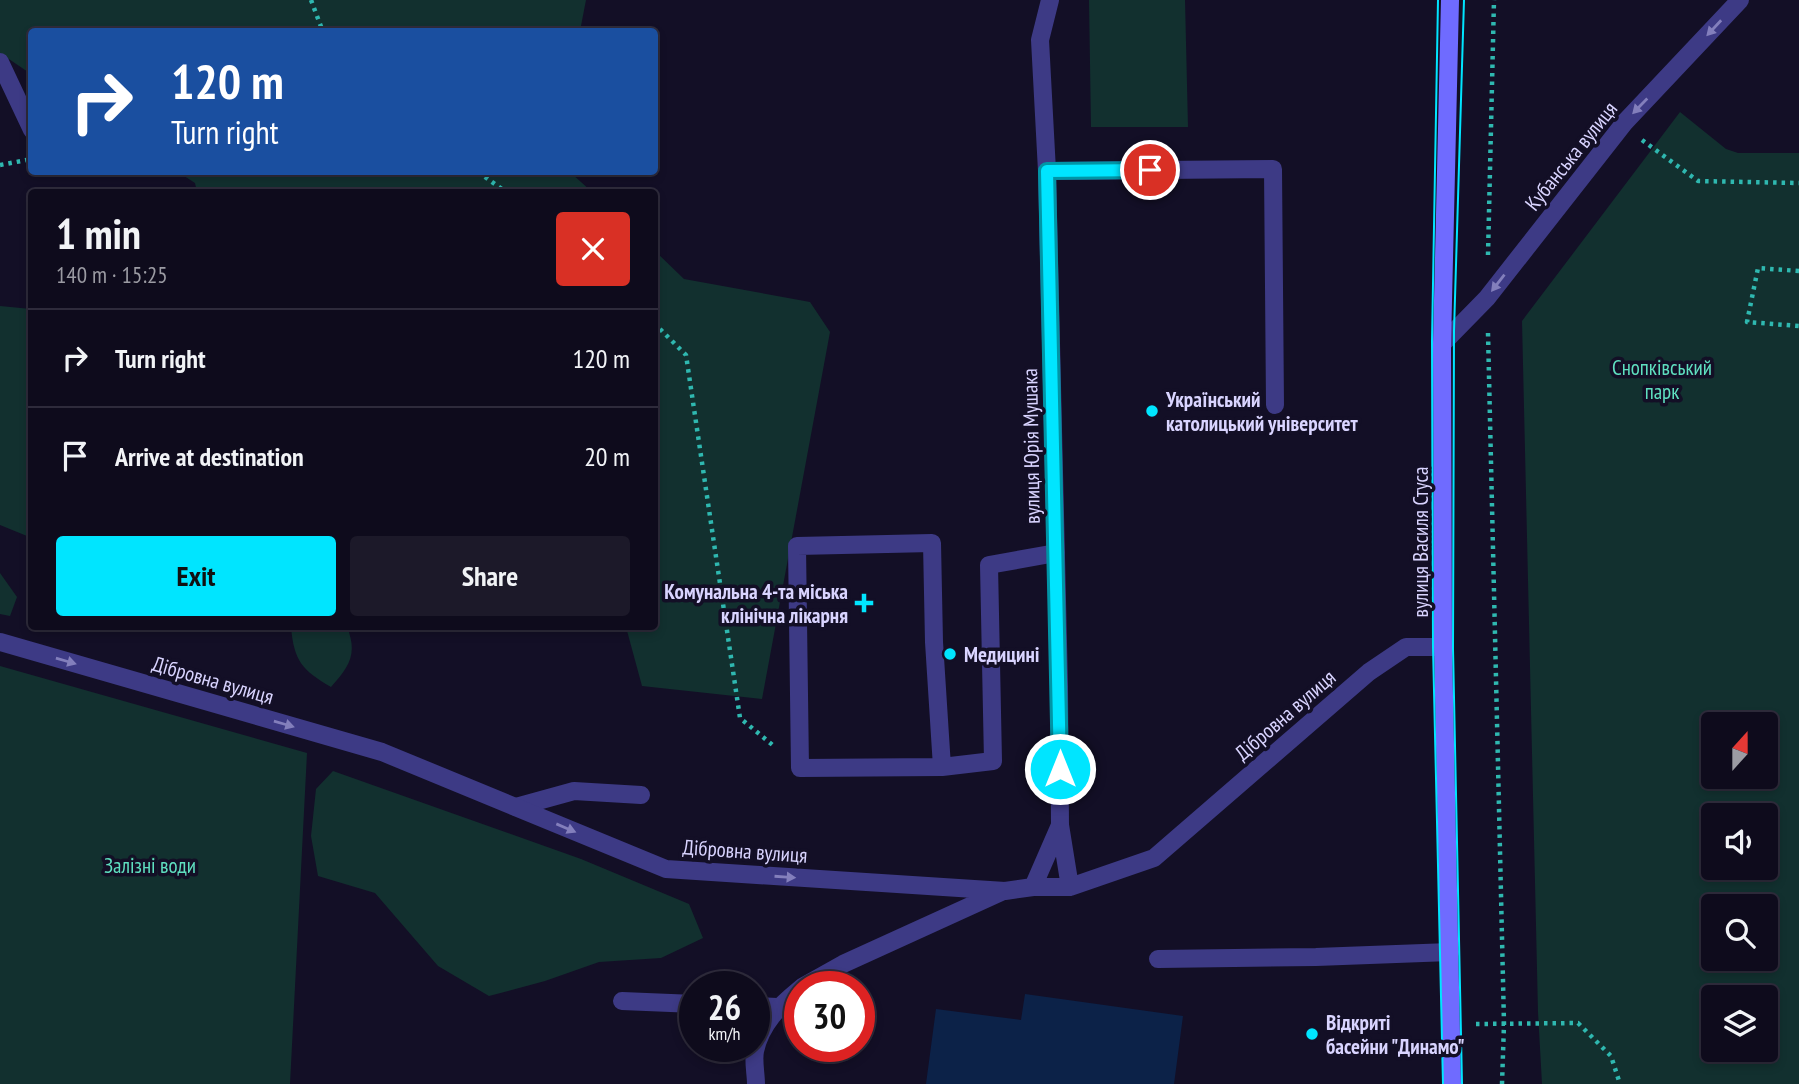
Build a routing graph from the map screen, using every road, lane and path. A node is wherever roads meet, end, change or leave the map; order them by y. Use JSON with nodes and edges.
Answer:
{"nodes":[{"id":1,"x":311,"y":0,"type":"edge"},
{"id":2,"x":1050,"y":0,"type":"edge"},
{"id":3,"x":1450,"y":0,"type":"edge"},
{"id":4,"x":1494,"y":0,"type":"edge"},
{"id":5,"x":1740,"y":0,"type":"edge"},
{"id":6,"x":322,"y":28,"type":"edge"},
{"id":7,"x":0,"y":62,"type":"edge"},
{"id":8,"x":28,"y":122,"type":"edge"},
{"id":9,"x":1625,"y":122,"type":"junction"},
{"id":10,"x":28,"y":160,"type":"edge"},
{"id":11,"x":0,"y":165,"type":"edge"},
{"id":12,"x":1047,"y":171,"type":"junction"},
{"id":13,"x":482,"y":175,"type":"edge"},
{"id":14,"x":1799,"y":183,"type":"edge"},
{"id":15,"x":502,"y":189,"type":"edge"},
{"id":16,"x":1799,"y":271,"type":"edge"},
{"id":17,"x":1487,"y":298,"type":"junction"},
{"id":18,"x":1799,"y":326,"type":"edge"},
{"id":19,"x":658,"y":327,"type":"edge"},
{"id":20,"x":1442,"y":344,"type":"junction"},
{"id":21,"x":1275,"y":405,"type":"dead end"},
{"id":22,"x":1056,"y":553,"type":"junction"},
{"id":23,"x":0,"y":642,"type":"edge"},
{"id":24,"x":1443,"y":647,"type":"junction"},
{"id":25,"x":942,"y":767,"type":"junction"},
{"id":26,"x":800,"y":768,"type":"junction"},
{"id":27,"x":641,"y":795,"type":"dead end"},
{"id":28,"x":516,"y":807,"type":"junction"},
{"id":29,"x":1060,"y":825,"type":"junction"},
{"id":30,"x":1034,"y":887,"type":"junction"},
{"id":31,"x":1070,"y":887,"type":"junction"},
{"id":32,"x":1005,"y":891,"type":"junction"},
{"id":33,"x":1450,"y":952,"type":"junction"},
{"id":34,"x":1158,"y":959,"type":"dead end"},
{"id":35,"x":831,"y":971,"type":"edge"},
{"id":36,"x":622,"y":1001,"type":"dead end"},
{"id":37,"x":784,"y":1002,"type":"edge"},
{"id":38,"x":679,"y":1003,"type":"edge"},
{"id":39,"x":770,"y":1007,"type":"edge"},
{"id":40,"x":778,"y":1007,"type":"junction"},
{"id":41,"x":1451,"y":1023,"type":"junction"},
{"id":42,"x":1504,"y":1024,"type":"junction"},
{"id":43,"x":756,"y":1084,"type":"edge"},
{"id":44,"x":1452,"y":1084,"type":"edge"},
{"id":45,"x":1502,"y":1084,"type":"edge"},
{"id":46,"x":1620,"y":1084,"type":"edge"}],
"edges":[{"from":1,"to":6,"type":"path"},
{"from":2,"to":12,"type":"street","name":"вулиця Юрія Мушака"},
{"from":3,"to":20,"type":"main road","name":"вулиця Василя Стуса"},
{"from":4,"to":17,"type":"path"},
{"from":5,"to":9,"type":"street","name":"Кубанська вулиця","one_way":true},
{"from":7,"to":8,"type":"street"},
{"from":9,"to":14,"type":"path"},
{"from":9,"to":17,"type":"street","name":"Кубанська вулиця","one_way":true},
{"from":10,"to":11,"type":"path"},
{"from":12,"to":21,"type":"street"},
{"from":12,"to":22,"type":"street","name":"вулиця Юрія Мушака"},
{"from":13,"to":15,"type":"path"},
{"from":16,"to":18,"type":"path"},
{"from":17,"to":20,"type":"street","name":"Кубанська вулиця"},
{"from":17,"to":42,"type":"path"},
{"from":19,"to":26,"type":"path"},
{"from":20,"to":24,"type":"main road","name":"вулиця Василя Стуса"},
{"from":22,"to":25,"type":"street"},
{"from":22,"to":29,"type":"street","name":"вулиця Юрія Мушака"},
{"from":23,"to":28,"type":"street","name":"Дібровна вулиця","one_way":true},
{"from":24,"to":31,"type":"street","name":"Дібровна вулиця"},
{"from":24,"to":33,"type":"main road","name":"вулиця Василя Стуса"},
{"from":25,"to":26,"type":"street"},
{"from":25,"to":26,"type":"street"},
{"from":27,"to":28,"type":"street"},
{"from":28,"to":32,"type":"street","name":"Дібровна вулиця","one_way":true},
{"from":29,"to":30,"type":"street","name":"вулиця Юрія Мушака"},
{"from":29,"to":31,"type":"street"},
{"from":30,"to":31,"type":"street","name":"Дібровна вулиця"},
{"from":30,"to":32,"type":"street","name":"Дібровна вулиця"},
{"from":32,"to":35,"type":"street"},
{"from":33,"to":34,"type":"street"},
{"from":33,"to":41,"type":"main road","name":"вулиця Василя Стуса"},
{"from":36,"to":38,"type":"street"},
{"from":37,"to":40,"type":"street"},
{"from":39,"to":40,"type":"street"},
{"from":40,"to":43,"type":"street"},
{"from":41,"to":42,"type":"path"},
{"from":41,"to":44,"type":"main road","name":"вулиця Василя Стуса"},
{"from":42,"to":45,"type":"path"},
{"from":42,"to":46,"type":"path"}]}
